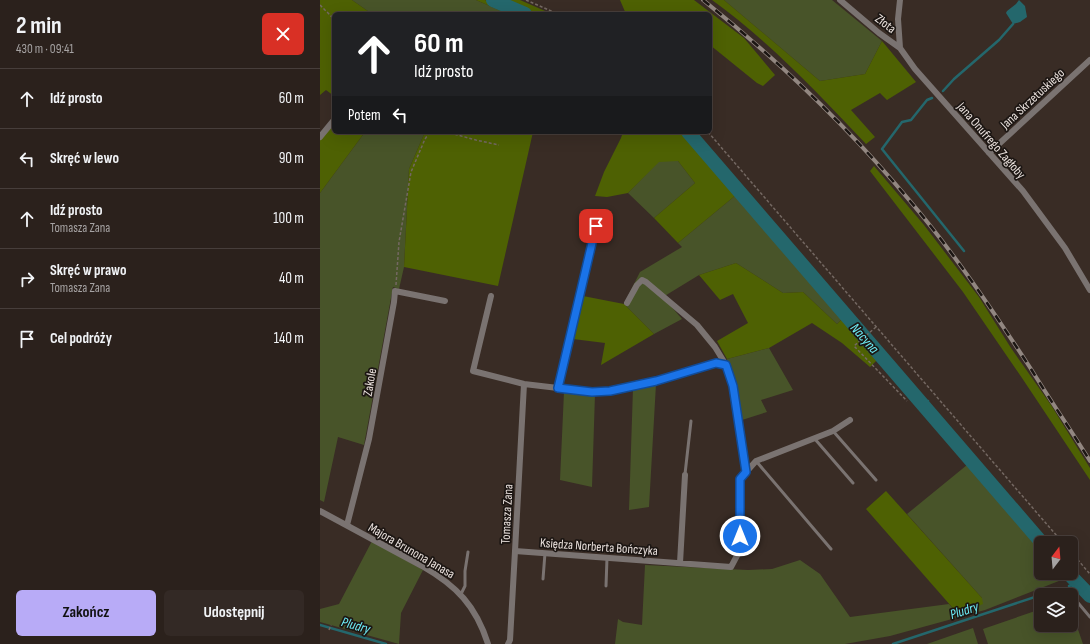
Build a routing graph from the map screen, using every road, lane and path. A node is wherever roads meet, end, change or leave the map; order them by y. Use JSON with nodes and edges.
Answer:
{"nodes":[{"id":1,"x":526,"y":0,"type":"edge"},
{"id":2,"x":840,"y":0,"type":"edge"},
{"id":3,"x":900,"y":0,"type":"edge"},
{"id":4,"x":320,"y":5,"type":"edge"},
{"id":5,"x":553,"y":12,"type":"edge"},
{"id":6,"x":332,"y":17,"type":"edge"},
{"id":7,"x":900,"y":48,"type":"junction"},
{"id":8,"x":1090,"y":60,"type":"edge"},
{"id":9,"x":332,"y":122,"type":"edge"},
{"id":10,"x":429,"y":134,"type":"edge"},
{"id":11,"x":454,"y":134,"type":"edge"},
{"id":12,"x":710,"y":134,"type":"edge"},
{"id":13,"x":320,"y":136,"type":"edge"},
{"id":14,"x":499,"y":145,"type":"dead end"},
{"id":15,"x":989,"y":153,"type":"junction"},
{"id":16,"x":596,"y":226,"type":"dead end"},
{"id":17,"x":1090,"y":290,"type":"edge"},
{"id":18,"x":395,"y":291,"type":"junction"},
{"id":19,"x":491,"y":296,"type":"dead end"},
{"id":20,"x":445,"y":301,"type":"dead end"},
{"id":21,"x":627,"y":303,"type":"dead end"},
{"id":22,"x":876,"y":327,"type":"junction"},
{"id":23,"x":726,"y":365,"type":"junction"},
{"id":24,"x":524,"y":384,"type":"junction"},
{"id":25,"x":558,"y":388,"type":"junction"},
{"id":26,"x":906,"y":400,"type":"dead end"},
{"id":27,"x":691,"y":420,"type":"dead end"},
{"id":28,"x":850,"y":420,"type":"dead end"},
{"id":29,"x":832,"y":431,"type":"junction"},
{"id":30,"x":814,"y":438,"type":"junction"},
{"id":31,"x":756,"y":461,"type":"junction"},
{"id":32,"x":746,"y":472,"type":"junction"},
{"id":33,"x":685,"y":475,"type":"joint"},
{"id":34,"x":876,"y":480,"type":"dead end"},
{"id":35,"x":853,"y":483,"type":"dead end"},
{"id":36,"x":320,"y":511,"type":"edge"},
{"id":37,"x":346,"y":525,"type":"junction"},
{"id":38,"x":1057,"y":536,"type":"edge"},
{"id":39,"x":831,"y":549,"type":"dead end"},
{"id":40,"x":515,"y":551,"type":"junction"},
{"id":41,"x":468,"y":552,"type":"dead end"},
{"id":42,"x":545,"y":553,"type":"junction"},
{"id":43,"x":607,"y":558,"type":"junction"},
{"id":44,"x":1078,"y":560,"type":"edge"},
{"id":45,"x":680,"y":563,"type":"junction"},
{"id":46,"x":1090,"y":574,"type":"edge"},
{"id":47,"x":543,"y":579,"type":"dead end"},
{"id":48,"x":606,"y":586,"type":"dead end"},
{"id":49,"x":461,"y":594,"type":"junction"},
{"id":50,"x":1078,"y":603,"type":"edge"},
{"id":51,"x":1090,"y":617,"type":"edge"},
{"id":52,"x":331,"y":625,"type":"dead end"},
{"id":53,"x":329,"y":630,"type":"dead end"},
{"id":54,"x":488,"y":644,"type":"edge"},
{"id":55,"x":508,"y":644,"type":"edge"}],
"edges":[{"from":1,"to":5,"type":"path"},
{"from":2,"to":7,"type":"street","name":"Złota"},
{"from":3,"to":7,"type":"street"},
{"from":4,"to":6,"type":"path"},
{"from":7,"to":15,"type":"street","name":"Jana Onufrego Zagłoby"},
{"from":8,"to":15,"type":"street","name":"Jana Skrzetuskiego"},
{"from":9,"to":13,"type":"street"},
{"from":10,"to":18,"type":"path"},
{"from":11,"to":14,"type":"path"},
{"from":12,"to":22,"type":"path"},
{"from":15,"to":17,"type":"street","name":"Jana Onufrego Zagłoby"},
{"from":16,"to":25,"type":"street"},
{"from":18,"to":20,"type":"street"},
{"from":18,"to":37,"type":"street","name":"Zakole"},
{"from":19,"to":24,"type":"street"},
{"from":21,"to":23,"type":"street"},
{"from":22,"to":26,"type":"path"},
{"from":22,"to":38,"type":"path"},
{"from":23,"to":25,"type":"street"},
{"from":23,"to":32,"type":"street"},
{"from":24,"to":25,"type":"street"},
{"from":24,"to":40,"type":"street","name":"Tomasza Zana"},
{"from":27,"to":33,"type":"lane"},
{"from":28,"to":29,"type":"street","name":"Księdza Norberta Bończyka"},
{"from":29,"to":30,"type":"street","name":"Księdza Norberta Bończyka"},
{"from":29,"to":34,"type":"lane"},
{"from":30,"to":31,"type":"street","name":"Księdza Norberta Bończyka"},
{"from":30,"to":35,"type":"lane"},
{"from":31,"to":32,"type":"street","name":"Księdza Norberta Bończyka"},
{"from":31,"to":39,"type":"lane"},
{"from":32,"to":45,"type":"street","name":"Księdza Norberta Bończyka"},
{"from":33,"to":45,"type":"street"},
{"from":36,"to":37,"type":"street","name":"Majora Brunona Janasa"},
{"from":37,"to":49,"type":"street","name":"Majora Brunona Janasa"},
{"from":40,"to":42,"type":"street","name":"Księdza Norberta Bończyka"},
{"from":40,"to":55,"type":"street","name":"Tomasza Zana"},
{"from":41,"to":49,"type":"lane"},
{"from":42,"to":43,"type":"street","name":"Księdza Norberta Bończyka"},
{"from":42,"to":47,"type":"lane"},
{"from":43,"to":45,"type":"street","name":"Księdza Norberta Bończyka"},
{"from":43,"to":48,"type":"lane"},
{"from":44,"to":46,"type":"path"},
{"from":49,"to":54,"type":"street","name":"Majora Brunona Janasa"},
{"from":50,"to":51,"type":"lane"},
{"from":52,"to":53,"type":"path"}]}
